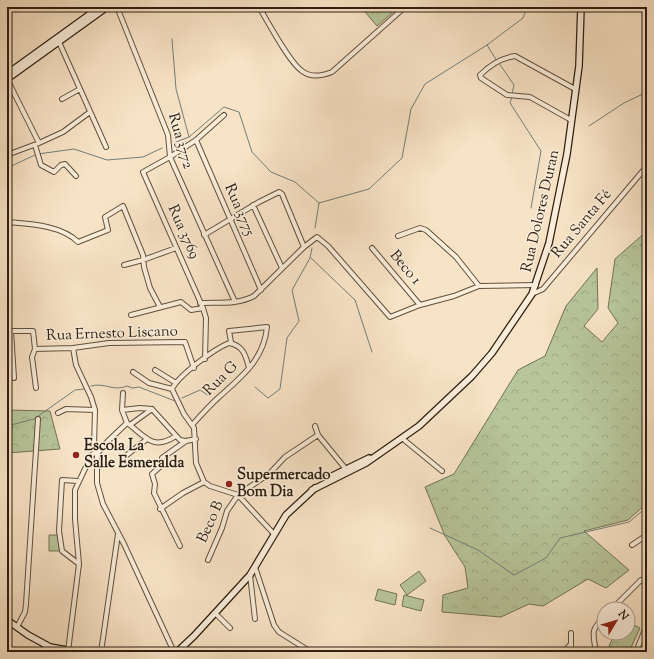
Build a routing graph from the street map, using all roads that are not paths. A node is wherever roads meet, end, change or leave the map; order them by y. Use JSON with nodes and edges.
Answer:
{"nodes":[{"id":1,"x":100,"y":7,"type":"edge"},
{"id":2,"x":107,"y":7,"type":"edge"},
{"id":3,"x":117,"y":7,"type":"edge"},
{"id":4,"x":259,"y":7,"type":"edge"},
{"id":5,"x":405,"y":7,"type":"edge"},
{"id":6,"x":581,"y":7,"type":"edge"},
{"id":7,"x":59,"y":42,"type":"junction"},
{"id":8,"x":7,"y":74,"type":"edge"},
{"id":9,"x":7,"y":79,"type":"edge"},
{"id":10,"x":80,"y":88,"type":"junction"},
{"id":11,"x":575,"y":89,"type":"junction"},
{"id":12,"x":62,"y":99,"type":"dead end"},
{"id":13,"x":90,"y":112,"type":"junction"},
{"id":14,"x":224,"y":115,"type":"dead end"},
{"id":15,"x":571,"y":120,"type":"junction"},
{"id":16,"x":196,"y":140,"type":"junction"},
{"id":17,"x":37,"y":144,"type":"junction"},
{"id":18,"x":106,"y":147,"type":"dead end"},
{"id":19,"x":7,"y":154,"type":"edge"},
{"id":20,"x":170,"y":158,"type":"junction"},
{"id":21,"x":647,"y":166,"type":"edge"},
{"id":22,"x":76,"y":176,"type":"dead end"},
{"id":23,"x":254,"y":206,"type":"junction"},
{"id":24,"x":230,"y":221,"type":"junction"},
{"id":25,"x":7,"y":222,"type":"edge"},
{"id":26,"x":204,"y":236,"type":"junction"},
{"id":27,"x":398,"y":236,"type":"dead end"},
{"id":28,"x":304,"y":247,"type":"junction"},
{"id":29,"x":176,"y":248,"type":"junction"},
{"id":30,"x":372,"y":248,"type":"dead end"},
{"id":31,"x":143,"y":260,"type":"junction"},
{"id":32,"x":124,"y":265,"type":"dead end"},
{"id":33,"x":282,"y":268,"type":"junction"},
{"id":34,"x":536,"y":285,"type":"junction"},
{"id":35,"x":479,"y":286,"type":"junction"},
{"id":36,"x":261,"y":290,"type":"junction"},
{"id":37,"x":532,"y":294,"type":"junction"},
{"id":38,"x":200,"y":302,"type":"junction"},
{"id":39,"x":235,"y":302,"type":"junction"},
{"id":40,"x":420,"y":305,"type":"junction"},
{"id":41,"x":160,"y":307,"type":"junction"},
{"id":42,"x":203,"y":308,"type":"junction"},
{"id":43,"x":131,"y":315,"type":"dead end"},
{"id":44,"x":9,"y":331,"type":"edge"},
{"id":45,"x":231,"y":342,"type":"junction"},
{"id":46,"x":73,"y":348,"type":"junction"},
{"id":47,"x":36,"y":349,"type":"junction"},
{"id":48,"x":205,"y":359,"type":"junction"},
{"id":49,"x":194,"y":368,"type":"junction"},
{"id":50,"x":250,"y":368,"type":"junction"},
{"id":51,"x":155,"y":370,"type":"dead end"},
{"id":52,"x":133,"y":372,"type":"dead end"},
{"id":53,"x":14,"y":378,"type":"dead end"},
{"id":54,"x":176,"y":383,"type":"junction"},
{"id":55,"x":36,"y":388,"type":"dead end"},
{"id":56,"x":172,"y":389,"type":"junction"},
{"id":57,"x":123,"y":393,"type":"dead end"},
{"id":58,"x":152,"y":409,"type":"junction"},
{"id":59,"x":95,"y":410,"type":"junction"},
{"id":60,"x":122,"y":410,"type":"junction"},
{"id":61,"x":58,"y":413,"type":"dead end"},
{"id":62,"x":38,"y":419,"type":"dead end"},
{"id":63,"x":129,"y":424,"type":"junction"},
{"id":64,"x":193,"y":424,"type":"junction"},
{"id":65,"x":315,"y":426,"type":"dead end"},
{"id":66,"x":318,"y":435,"type":"junction"},
{"id":67,"x":176,"y":436,"type":"junction"},
{"id":68,"x":147,"y":439,"type":"junction"},
{"id":69,"x":196,"y":439,"type":"junction"},
{"id":70,"x":403,"y":439,"type":"junction"},
{"id":71,"x":186,"y":441,"type":"junction"},
{"id":72,"x":96,"y":453,"type":"junction"},
{"id":73,"x":127,"y":455,"type":"dead end"},
{"id":74,"x":347,"y":471,"type":"junction"},
{"id":75,"x":442,"y":471,"type":"dead end"},
{"id":76,"x":78,"y":481,"type":"junction"},
{"id":77,"x":204,"y":482,"type":"junction"},
{"id":78,"x":238,"y":495,"type":"junction"},
{"id":79,"x":160,"y":509,"type":"junction"},
{"id":80,"x":118,"y":533,"type":"junction"},
{"id":81,"x":274,"y":534,"type":"junction"},
{"id":82,"x":647,"y":535,"type":"edge"},
{"id":83,"x":632,"y":545,"type":"dead end"},
{"id":84,"x":180,"y":546,"type":"dead end"},
{"id":85,"x":208,"y":560,"type":"dead end"},
{"id":86,"x":79,"y":564,"type":"junction"},
{"id":87,"x":255,"y":568,"type":"junction"},
{"id":88,"x":250,"y":575,"type":"junction"},
{"id":89,"x":647,"y":582,"type":"edge"},
{"id":90,"x":620,"y":601,"type":"edge"},
{"id":91,"x":215,"y":613,"type":"junction"},
{"id":92,"x":255,"y":619,"type":"dead end"},
{"id":93,"x":7,"y":620,"type":"edge"},
{"id":94,"x":647,"y":624,"type":"edge"},
{"id":95,"x":596,"y":625,"type":"edge"},
{"id":96,"x":17,"y":627,"type":"junction"},
{"id":97,"x":230,"y":628,"type":"dead end"},
{"id":98,"x":571,"y":634,"type":"dead end"},
{"id":99,"x":570,"y":645,"type":"junction"},
{"id":100,"x":56,"y":650,"type":"edge"},
{"id":101,"x":68,"y":651,"type":"junction"},
{"id":102,"x":78,"y":652,"type":"edge"},
{"id":103,"x":101,"y":652,"type":"edge"},
{"id":104,"x":176,"y":652,"type":"edge"},
{"id":105,"x":311,"y":652,"type":"edge"},
{"id":106,"x":564,"y":652,"type":"edge"},
{"id":107,"x":571,"y":652,"type":"edge"},
{"id":108,"x":596,"y":652,"type":"edge"},
{"id":109,"x":636,"y":652,"type":"edge"}],
"edges":[{"from":1,"to":8,"type":"street"},
{"from":2,"to":7,"type":"street"},
{"from":3,"to":20,"type":"street","name":"Rua 3772"},
{"from":4,"to":5,"type":"street"},
{"from":6,"to":11,"type":"street","name":"Rua Dolores Duran"},
{"from":7,"to":9,"type":"street"},
{"from":7,"to":10,"type":"street"},
{"from":9,"to":17,"type":"street"},
{"from":10,"to":12,"type":"street"},
{"from":10,"to":13,"type":"street"},
{"from":11,"to":15,"type":"street","name":"Rua Dolores Duran"},
{"from":11,"to":15,"type":"street"},
{"from":13,"to":17,"type":"street"},
{"from":13,"to":18,"type":"street"},
{"from":14,"to":16,"type":"street"},
{"from":15,"to":34,"type":"street","name":"Rua Dolores Duran"},
{"from":16,"to":20,"type":"street"},
{"from":16,"to":24,"type":"street","name":"Rua 3775"},
{"from":17,"to":19,"type":"street"},
{"from":17,"to":22,"type":"street"},
{"from":20,"to":26,"type":"street","name":"Rua 3772"},
{"from":20,"to":29,"type":"street","name":"Rua 3769"},
{"from":21,"to":37,"type":"street","name":"Rua Santa Fé"},
{"from":23,"to":24,"type":"street"},
{"from":23,"to":28,"type":"street"},
{"from":23,"to":33,"type":"street"},
{"from":24,"to":26,"type":"street"},
{"from":24,"to":36,"type":"street","name":"Rua 3775"},
{"from":25,"to":31,"type":"street"},
{"from":26,"to":39,"type":"street","name":"Rua 3772"},
{"from":27,"to":35,"type":"street"},
{"from":28,"to":33,"type":"street"},
{"from":28,"to":40,"type":"street"},
{"from":29,"to":31,"type":"street"},
{"from":29,"to":38,"type":"street","name":"Rua 3769"},
{"from":30,"to":40,"type":"street","name":"Beco 1"},
{"from":31,"to":32,"type":"street"},
{"from":31,"to":41,"type":"street"},
{"from":33,"to":36,"type":"street"},
{"from":34,"to":35,"type":"street"},
{"from":34,"to":37,"type":"street","name":"Rua Dolores Duran"},
{"from":35,"to":40,"type":"street"},
{"from":36,"to":39,"type":"street"},
{"from":37,"to":70,"type":"street","name":"Rua Dolores Duran"},
{"from":38,"to":39,"type":"street"},
{"from":38,"to":42,"type":"street","name":"Rua 3769"},
{"from":41,"to":42,"type":"street"},
{"from":41,"to":43,"type":"street"},
{"from":42,"to":48,"type":"street","name":"Rua 3769"},
{"from":44,"to":47,"type":"street","name":"Rua Ernesto Liscano"},
{"from":44,"to":53,"type":"street"},
{"from":45,"to":48,"type":"street"},
{"from":45,"to":50,"type":"street"},
{"from":45,"to":50,"type":"street","name":"Rua G"},
{"from":46,"to":47,"type":"street","name":"Rua Ernesto Liscano"},
{"from":46,"to":49,"type":"street","name":"Rua Ernesto Liscano"},
{"from":46,"to":59,"type":"street"},
{"from":47,"to":55,"type":"street"},
{"from":48,"to":49,"type":"street"},
{"from":49,"to":54,"type":"street"},
{"from":50,"to":64,"type":"street","name":"Rua G"},
{"from":51,"to":54,"type":"street"},
{"from":52,"to":56,"type":"street"},
{"from":54,"to":56,"type":"street"},
{"from":56,"to":64,"type":"street"},
{"from":57,"to":60,"type":"street"},
{"from":58,"to":60,"type":"street"},
{"from":58,"to":63,"type":"street"},
{"from":58,"to":67,"type":"street"},
{"from":59,"to":61,"type":"street"},
{"from":59,"to":72,"type":"street"},
{"from":60,"to":63,"type":"street"},
{"from":62,"to":96,"type":"street"},
{"from":63,"to":68,"type":"street"},
{"from":63,"to":72,"type":"street"},
{"from":64,"to":69,"type":"street"},
{"from":65,"to":66,"type":"street"},
{"from":66,"to":74,"type":"street"},
{"from":66,"to":78,"type":"street"},
{"from":67,"to":68,"type":"street"},
{"from":67,"to":71,"type":"street"},
{"from":68,"to":73,"type":"street"},
{"from":69,"to":71,"type":"street"},
{"from":69,"to":77,"type":"street"},
{"from":70,"to":74,"type":"street","name":"Rua Dolores Duran"},
{"from":70,"to":75,"type":"street"},
{"from":71,"to":79,"type":"street"},
{"from":72,"to":76,"type":"street"},
{"from":72,"to":80,"type":"street"},
{"from":74,"to":81,"type":"street","name":"Rua Dolores Duran"},
{"from":76,"to":86,"type":"street"},
{"from":76,"to":86,"type":"street"},
{"from":77,"to":78,"type":"street"},
{"from":77,"to":79,"type":"street"},
{"from":78,"to":81,"type":"street"},
{"from":78,"to":85,"type":"street","name":"Beco B"},
{"from":79,"to":84,"type":"street"},
{"from":80,"to":103,"type":"street"},
{"from":80,"to":104,"type":"street"},
{"from":81,"to":87,"type":"street","name":"Rua Dolores Duran"},
{"from":82,"to":83,"type":"street"},
{"from":86,"to":101,"type":"street"},
{"from":87,"to":88,"type":"street","name":"Rua Dolores Duran"},
{"from":87,"to":105,"type":"street"},
{"from":88,"to":91,"type":"street","name":"Rua Dolores Duran"},
{"from":88,"to":92,"type":"street"},
{"from":89,"to":90,"type":"street"},
{"from":91,"to":97,"type":"street"},
{"from":91,"to":104,"type":"street","name":"Rua Dolores Duran"},
{"from":93,"to":96,"type":"street"},
{"from":94,"to":109,"type":"street"},
{"from":95,"to":108,"type":"street"},
{"from":96,"to":100,"type":"street"},
{"from":98,"to":99,"type":"street"},
{"from":99,"to":106,"type":"street"},
{"from":99,"to":107,"type":"street"},
{"from":100,"to":101,"type":"street"},
{"from":101,"to":102,"type":"street"}]}
